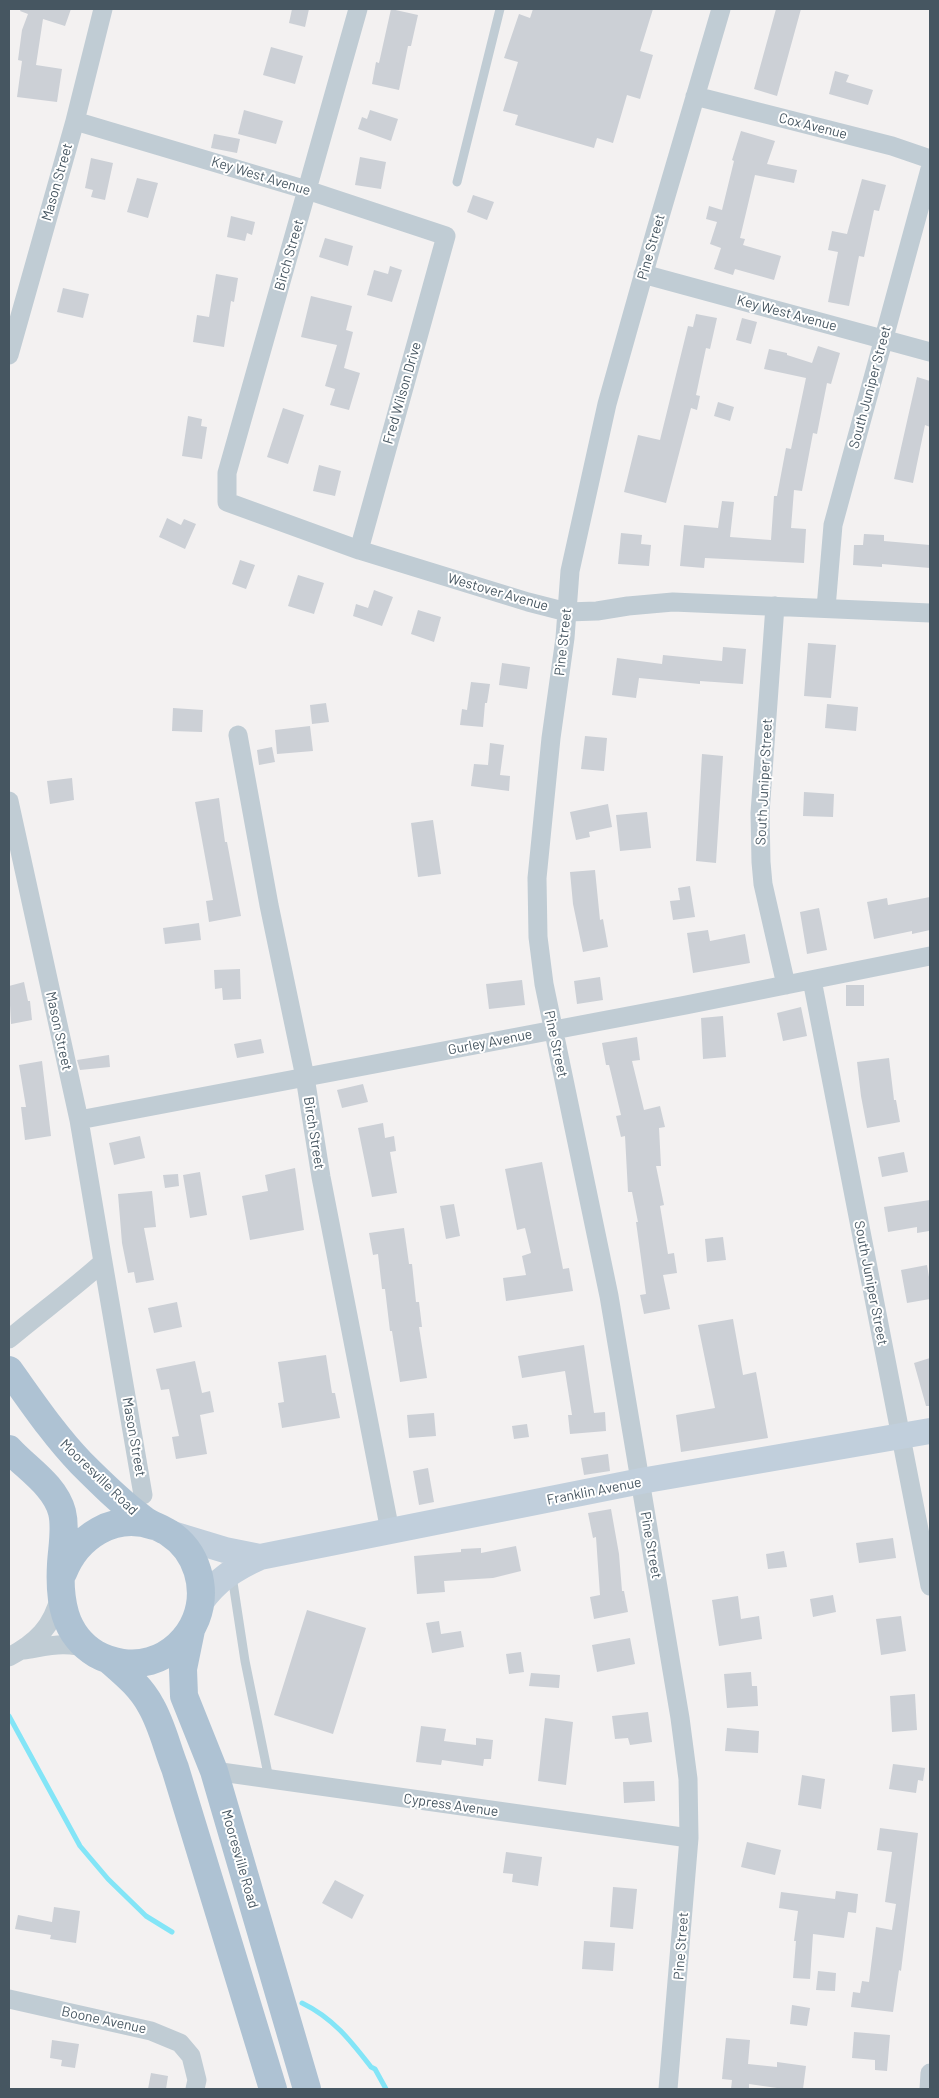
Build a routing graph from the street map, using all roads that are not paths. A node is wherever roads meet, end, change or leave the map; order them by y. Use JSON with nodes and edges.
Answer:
{"nodes":[{"id":1,"x":103,"y":9,"type":"edge"},
{"id":2,"x":358,"y":9,"type":"edge"},
{"id":3,"x":500,"y":9,"type":"edge"},
{"id":4,"x":721,"y":9,"type":"edge"},
{"id":5,"x":696,"y":96,"type":"junction"},
{"id":6,"x":75,"y":121,"type":"junction"},
{"id":7,"x":930,"y":160,"type":"edge"},
{"id":8,"x":930,"y":168,"type":"edge"},
{"id":9,"x":457,"y":182,"type":"dead end"},
{"id":10,"x":307,"y":190,"type":"junction"},
{"id":11,"x":446,"y":236,"type":"joint"},
{"id":12,"x":643,"y":274,"type":"junction"},
{"id":13,"x":883,"y":340,"type":"junction"},
{"id":14,"x":930,"y":352,"type":"edge"},
{"id":15,"x":9,"y":355,"type":"edge"},
{"id":16,"x":227,"y":502,"type":"joint"},
{"id":17,"x":358,"y":550,"type":"junction"},
{"id":18,"x":775,"y":606,"type":"junction"},
{"id":19,"x":826,"y":608,"type":"junction"},
{"id":20,"x":567,"y":612,"type":"junction"},
{"id":21,"x":930,"y":613,"type":"edge"},
{"id":22,"x":238,"y":735,"type":"dead end"},
{"id":23,"x":9,"y":801,"type":"edge"},
{"id":24,"x":930,"y":956,"type":"edge"},
{"id":25,"x":812,"y":980,"type":"junction"},
{"id":26,"x":786,"y":985,"type":"junction"},
{"id":27,"x":553,"y":1031,"type":"junction"},
{"id":28,"x":305,"y":1077,"type":"junction"},
{"id":29,"x":79,"y":1120,"type":"junction"},
{"id":30,"x":103,"y":1262,"type":"junction"},
{"id":31,"x":9,"y":1339,"type":"edge"},
{"id":32,"x":9,"y":1370,"type":"edge"},
{"id":33,"x":930,"y":1431,"type":"edge"},
{"id":34,"x":900,"y":1436,"type":"junction"},
{"id":35,"x":9,"y":1449,"type":"edge"},
{"id":36,"x":641,"y":1481,"type":"junction"},
{"id":37,"x":143,"y":1495,"type":"dead end"},
{"id":38,"x":164,"y":1530,"type":"junction"},
{"id":39,"x":390,"y":1532,"type":"junction"},
{"id":40,"x":260,"y":1557,"type":"junction"},
{"id":41,"x":231,"y":1571,"type":"junction"},
{"id":42,"x":930,"y":1586,"type":"edge"},
{"id":43,"x":61,"y":1590,"type":"junction"},
{"id":44,"x":201,"y":1602,"type":"junction"},
{"id":45,"x":191,"y":1630,"type":"junction"},
{"id":46,"x":15,"y":1654,"type":"edge"},
{"id":47,"x":100,"y":1655,"type":"junction"},
{"id":48,"x":214,"y":1771,"type":"junction"},
{"id":49,"x":269,"y":1779,"type":"junction"},
{"id":50,"x":689,"y":1838,"type":"junction"},
{"id":51,"x":9,"y":2000,"type":"edge"},
{"id":52,"x":195,"y":2089,"type":"edge"},
{"id":53,"x":273,"y":2089,"type":"edge"},
{"id":54,"x":307,"y":2089,"type":"edge"},
{"id":55,"x":668,"y":2089,"type":"edge"}],
"edges":[{"from":1,"to":6,"type":"street","name":"Mason Street"},
{"from":2,"to":10,"type":"street","name":"Birch Street"},
{"from":3,"to":9,"type":"lane"},
{"from":4,"to":5,"type":"street","name":"Pine Street"},
{"from":5,"to":7,"type":"street","name":"Cox Avenue"},
{"from":5,"to":12,"type":"street","name":"Pine Street"},
{"from":6,"to":10,"type":"street","name":"Key West Avenue"},
{"from":6,"to":15,"type":"street","name":"Mason Street"},
{"from":8,"to":13,"type":"street","name":"South Juniper Street"},
{"from":10,"to":11,"type":"street","name":"Key West Avenue"},
{"from":10,"to":16,"type":"street","name":"Birch Street"},
{"from":11,"to":17,"type":"street","name":"Fred Wilson Drive"},
{"from":12,"to":13,"type":"street","name":"Key West Avenue"},
{"from":12,"to":20,"type":"street","name":"Pine Street"},
{"from":13,"to":14,"type":"street","name":"Key West Avenue"},
{"from":13,"to":19,"type":"street","name":"South Juniper Street"},
{"from":16,"to":17,"type":"street","name":"Westover Avenue"},
{"from":17,"to":20,"type":"street","name":"Westover Avenue"},
{"from":18,"to":19,"type":"street","name":"Westover Avenue"},
{"from":18,"to":20,"type":"street","name":"Westover Avenue"},
{"from":18,"to":26,"type":"street","name":"South Juniper Street"},
{"from":19,"to":21,"type":"street","name":"Westover Avenue"},
{"from":20,"to":27,"type":"street","name":"Pine Street"},
{"from":22,"to":28,"type":"street","name":"Birch Street"},
{"from":23,"to":29,"type":"street","name":"Mason Street"},
{"from":24,"to":25,"type":"street","name":"Gurley Avenue"},
{"from":25,"to":26,"type":"street","name":"Gurley Avenue"},
{"from":25,"to":34,"type":"street","name":"South Juniper Street"},
{"from":26,"to":27,"type":"street","name":"Gurley Avenue"},
{"from":27,"to":28,"type":"street","name":"Gurley Avenue"},
{"from":27,"to":36,"type":"street","name":"Pine Street"},
{"from":28,"to":29,"type":"street","name":"Gurley Avenue"},
{"from":28,"to":39,"type":"street","name":"Birch Street"},
{"from":29,"to":30,"type":"street","name":"Mason Street"},
{"from":30,"to":31,"type":"street"},
{"from":30,"to":37,"type":"street","name":"Mason Street"},
{"from":32,"to":38,"type":"main road","name":"Mooresville Road"},
{"from":33,"to":34,"type":"street","name":"Franklin Avenue"},
{"from":34,"to":36,"type":"street","name":"Franklin Avenue"},
{"from":34,"to":42,"type":"street","name":"South Juniper Street"},
{"from":35,"to":43,"type":"main road"},
{"from":36,"to":39,"type":"street","name":"Franklin Avenue"},
{"from":36,"to":50,"type":"street","name":"Pine Street"},
{"from":38,"to":40,"type":"street","name":"Franklin Avenue"},
{"from":38,"to":43,"type":"main road","name":"Mooresville Road"},
{"from":38,"to":44,"type":"main road","name":"Mooresville Road"},
{"from":39,"to":40,"type":"street","name":"Franklin Avenue"},
{"from":40,"to":41,"type":"street","name":"Franklin Avenue"},
{"from":41,"to":44,"type":"street","name":"Franklin Avenue"},
{"from":41,"to":49,"type":"lane"},
{"from":43,"to":46,"type":"street"},
{"from":43,"to":47,"type":"main road"},
{"from":44,"to":45,"type":"main road","name":"Mooresville Road"},
{"from":45,"to":47,"type":"main road","name":"Mooresville Road"},
{"from":45,"to":48,"type":"main road","name":"Mooresville Road"},
{"from":46,"to":47,"type":"street"},
{"from":47,"to":53,"type":"main road"},
{"from":48,"to":49,"type":"street","name":"Cypress Avenue"},
{"from":48,"to":54,"type":"main road","name":"Mooresville Road"},
{"from":49,"to":50,"type":"street","name":"Cypress Avenue"},
{"from":50,"to":55,"type":"street","name":"Pine Street"},
{"from":51,"to":52,"type":"street","name":"Boone Avenue"}]}
